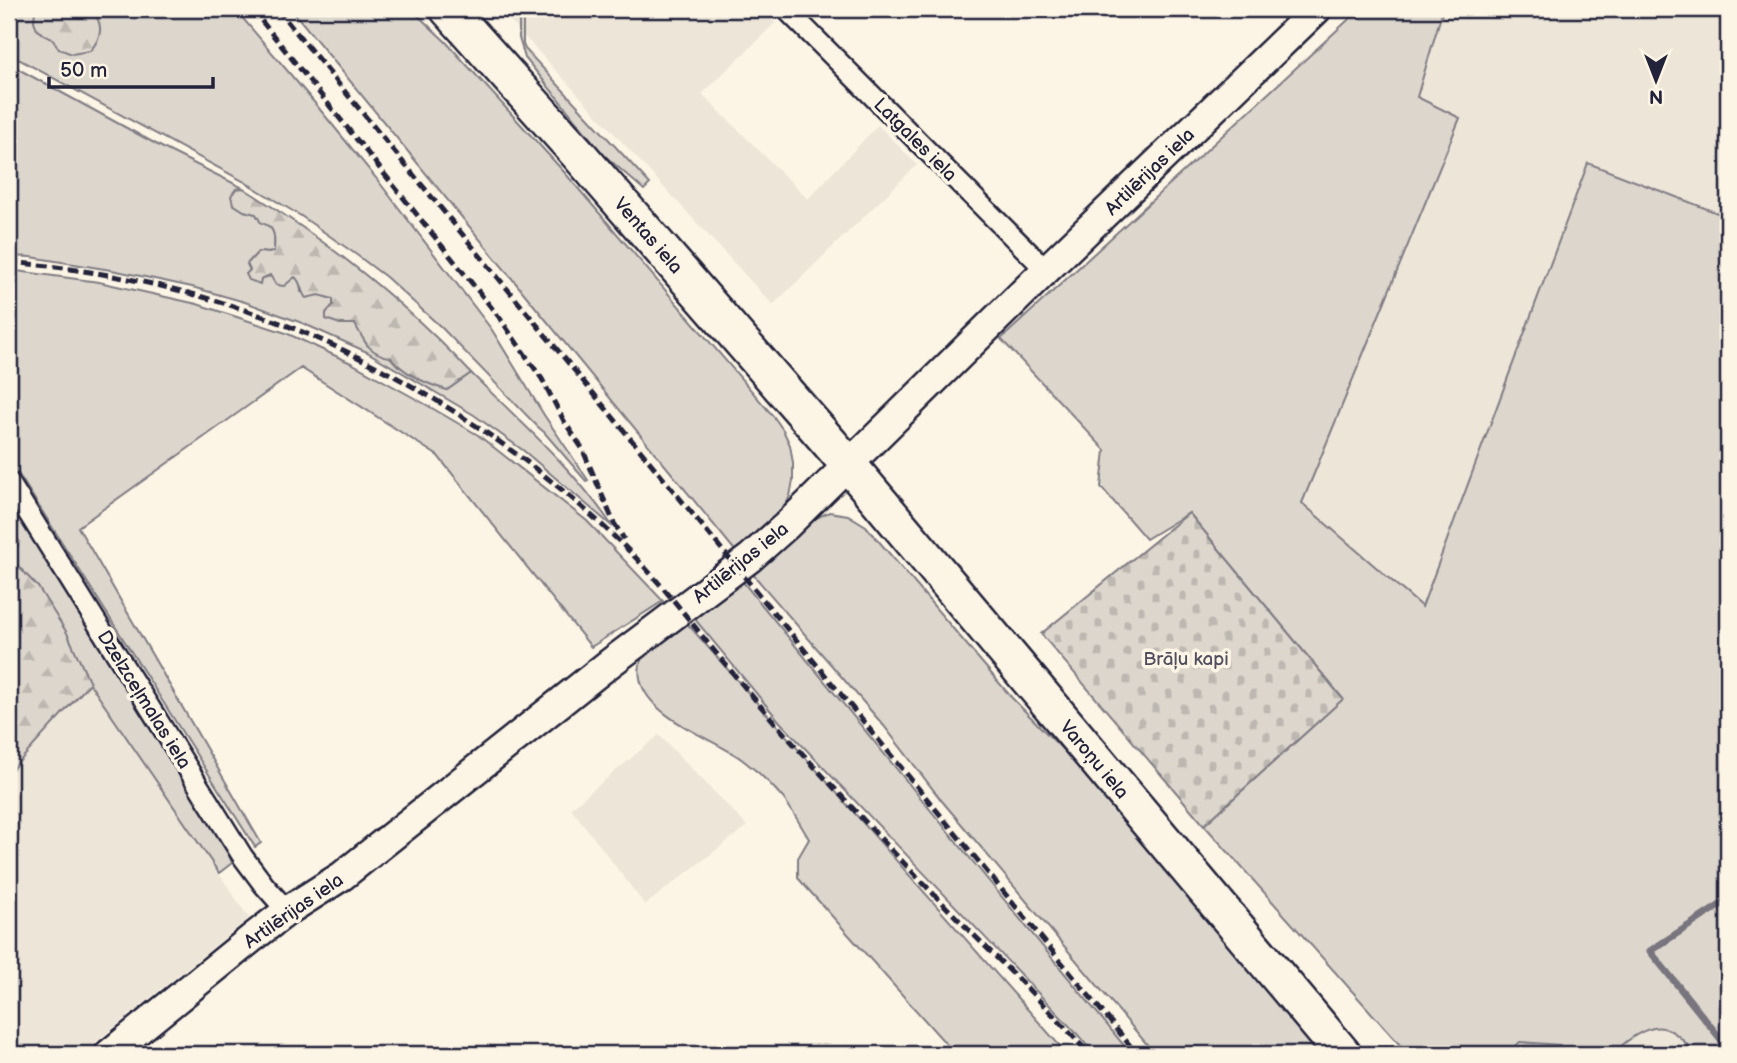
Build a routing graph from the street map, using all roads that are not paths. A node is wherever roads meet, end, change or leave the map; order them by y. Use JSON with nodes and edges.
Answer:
{"nodes":[{"id":1,"x":448,"y":9,"type":"edge"},
{"id":2,"x":786,"y":9,"type":"edge"},
{"id":3,"x":1317,"y":9,"type":"edge"},
{"id":4,"x":1046,"y":270,"type":"junction"},
{"id":5,"x":848,"y":464,"type":"junction"},
{"id":6,"x":9,"y":482,"type":"edge"},
{"id":7,"x":287,"y":911,"type":"junction"},
{"id":8,"x":109,"y":1054,"type":"edge"},
{"id":9,"x":1343,"y":1054,"type":"edge"}],
"edges":[{"from":1,"to":5,"type":"highway","name":"Ventas iela"},
{"from":2,"to":4,"type":"street","name":"Latgales iela"},
{"from":3,"to":4,"type":"street","name":"Artilērijas iela"},
{"from":4,"to":5,"type":"street","name":"Artilērijas iela"},
{"from":5,"to":7,"type":"street","name":"Artilērijas iela"},
{"from":5,"to":9,"type":"highway","name":"Varoņu iela"},
{"from":6,"to":7,"type":"street","name":"Dzelzceļmalas iela"},
{"from":7,"to":8,"type":"street","name":"Artilērijas iela"}]}
